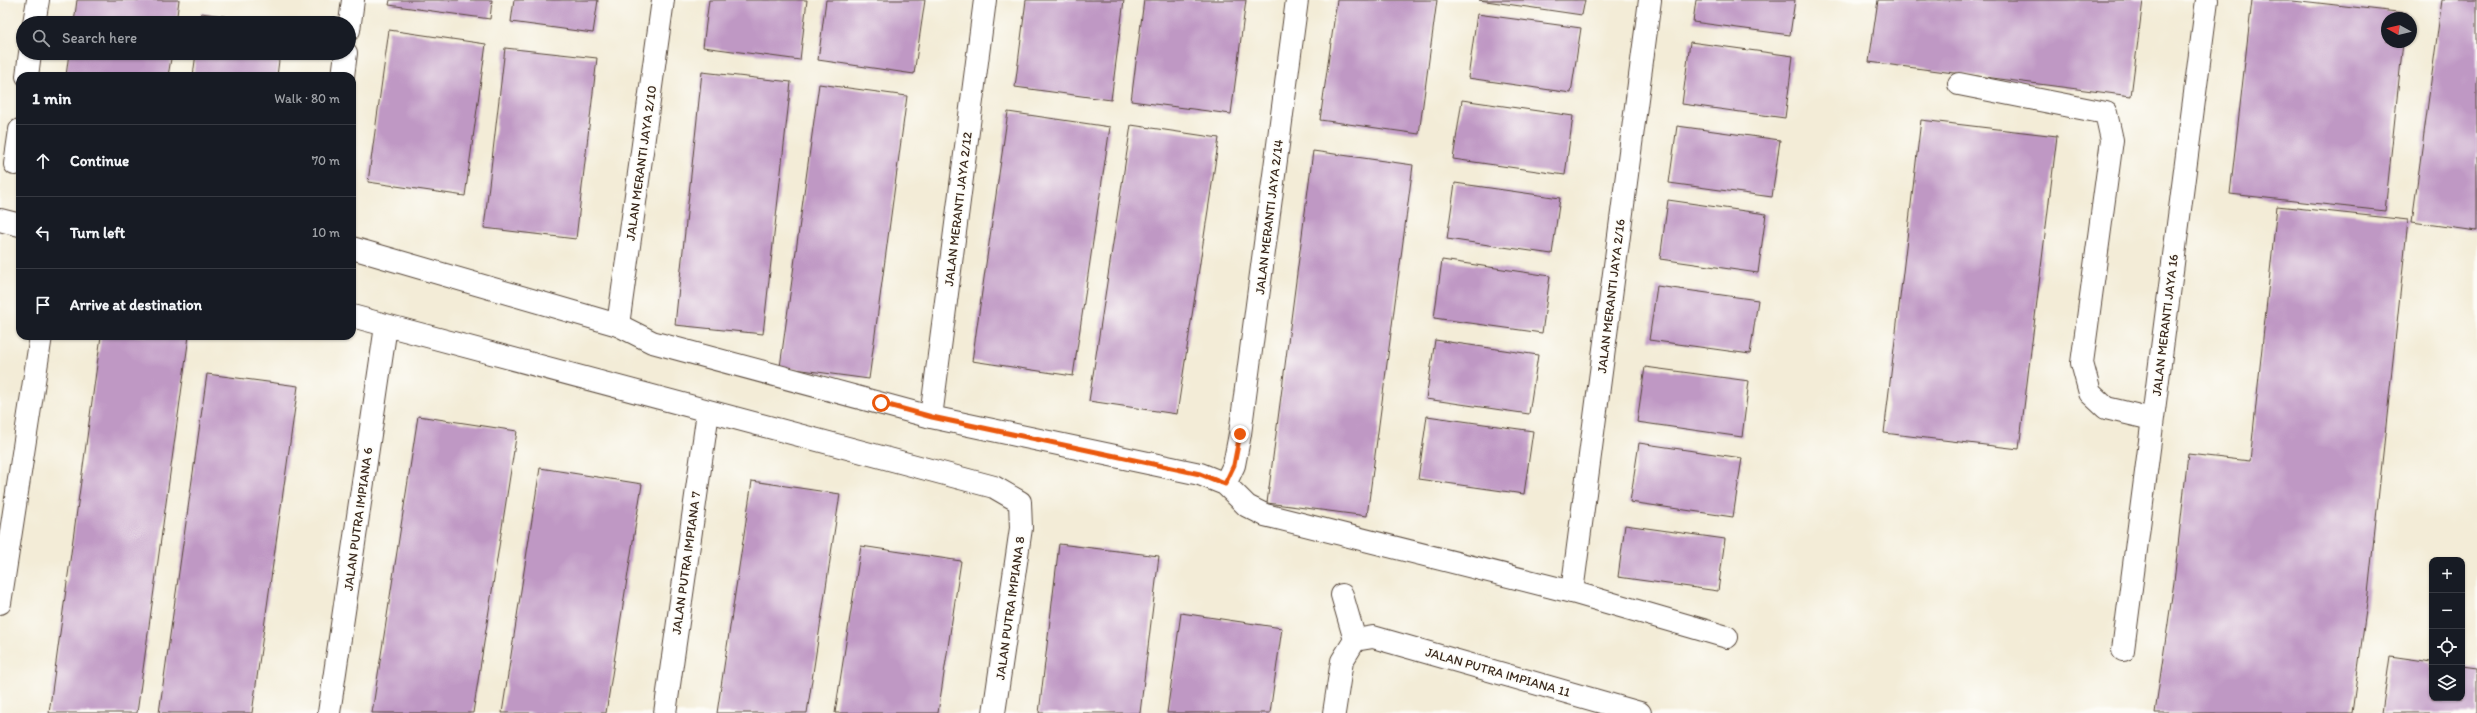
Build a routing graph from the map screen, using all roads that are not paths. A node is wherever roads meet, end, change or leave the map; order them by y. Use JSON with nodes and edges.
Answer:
{"nodes":[{"id":1,"x":38,"y":0,"type":"edge"},
{"id":2,"x":353,"y":0,"type":"edge"},
{"id":3,"x":663,"y":0,"type":"edge"},
{"id":4,"x":985,"y":0,"type":"edge"},
{"id":5,"x":1297,"y":0,"type":"edge"},
{"id":6,"x":1650,"y":0,"type":"edge"},
{"id":7,"x":2207,"y":0,"type":"edge"},
{"id":8,"x":35,"y":16,"type":"edge"},
{"id":9,"x":351,"y":16,"type":"edge"},
{"id":10,"x":29,"y":60,"type":"edge"},
{"id":11,"x":345,"y":60,"type":"edge"},
{"id":12,"x":28,"y":72,"type":"edge"},
{"id":13,"x":344,"y":72,"type":"edge"},
{"id":14,"x":1959,"y":84,"type":"dead end"},
{"id":15,"x":16,"y":146,"type":"edge"},
{"id":16,"x":12,"y":163,"type":"edge"},
{"id":17,"x":0,"y":220,"type":"edge"},
{"id":18,"x":16,"y":224,"type":"edge"},
{"id":19,"x":356,"y":249,"type":"edge"},
{"id":20,"x":356,"y":317,"type":"edge"},
{"id":21,"x":618,"y":325,"type":"junction"},
{"id":22,"x":386,"y":326,"type":"junction"},
{"id":23,"x":40,"y":340,"type":"edge"},
{"id":24,"x":708,"y":412,"type":"junction"},
{"id":25,"x":932,"y":417,"type":"junction"},
{"id":26,"x":2152,"y":419,"type":"junction"},
{"id":27,"x":1225,"y":484,"type":"junction"},
{"id":28,"x":1572,"y":592,"type":"junction"},
{"id":29,"x":1342,"y":595,"type":"dead end"},
{"id":30,"x":0,"y":603,"type":"edge"},
{"id":31,"x":1727,"y":637,"type":"dead end"},
{"id":32,"x":1355,"y":640,"type":"junction"},
{"id":33,"x":2123,"y":650,"type":"dead end"},
{"id":34,"x":329,"y":713,"type":"edge"},
{"id":35,"x":665,"y":713,"type":"edge"},
{"id":36,"x":994,"y":713,"type":"edge"},
{"id":37,"x":1334,"y":713,"type":"edge"},
{"id":38,"x":1640,"y":713,"type":"edge"}],
"edges":[{"from":1,"to":8,"type":"street"},
{"from":2,"to":9,"type":"street"},
{"from":3,"to":21,"type":"street","name":"JALAN MERANTI JAYA 2/10"},
{"from":4,"to":25,"type":"street","name":"JALAN MERANTI JAYA 2/12"},
{"from":5,"to":27,"type":"street","name":"JALAN MERANTI JAYA 2/14"},
{"from":6,"to":28,"type":"street","name":"JALAN MERANTI JAYA 2/16"},
{"from":7,"to":26,"type":"street","name":"JALAN MERANTI JAYA 16"},
{"from":10,"to":12,"type":"street"},
{"from":11,"to":13,"type":"street"},
{"from":14,"to":26,"type":"street"},
{"from":15,"to":16,"type":"street"},
{"from":17,"to":18,"type":"street"},
{"from":19,"to":21,"type":"street"},
{"from":20,"to":22,"type":"street"},
{"from":21,"to":25,"type":"street"},
{"from":22,"to":24,"type":"street"},
{"from":22,"to":34,"type":"street","name":"JALAN PUTRA IMPIANA 6"},
{"from":23,"to":30,"type":"street"},
{"from":24,"to":35,"type":"street","name":"JALAN PUTRA IMPIANA 7"},
{"from":24,"to":36,"type":"street","name":"JALAN PUTRA IMPIANA 8"},
{"from":25,"to":27,"type":"street"},
{"from":26,"to":33,"type":"street","name":"JALAN MERANTI JAYA 16"},
{"from":27,"to":28,"type":"street"},
{"from":28,"to":31,"type":"street"},
{"from":29,"to":32,"type":"street"},
{"from":32,"to":37,"type":"street"},
{"from":32,"to":38,"type":"street","name":"JALAN PUTRA IMPIANA 11"}]}
